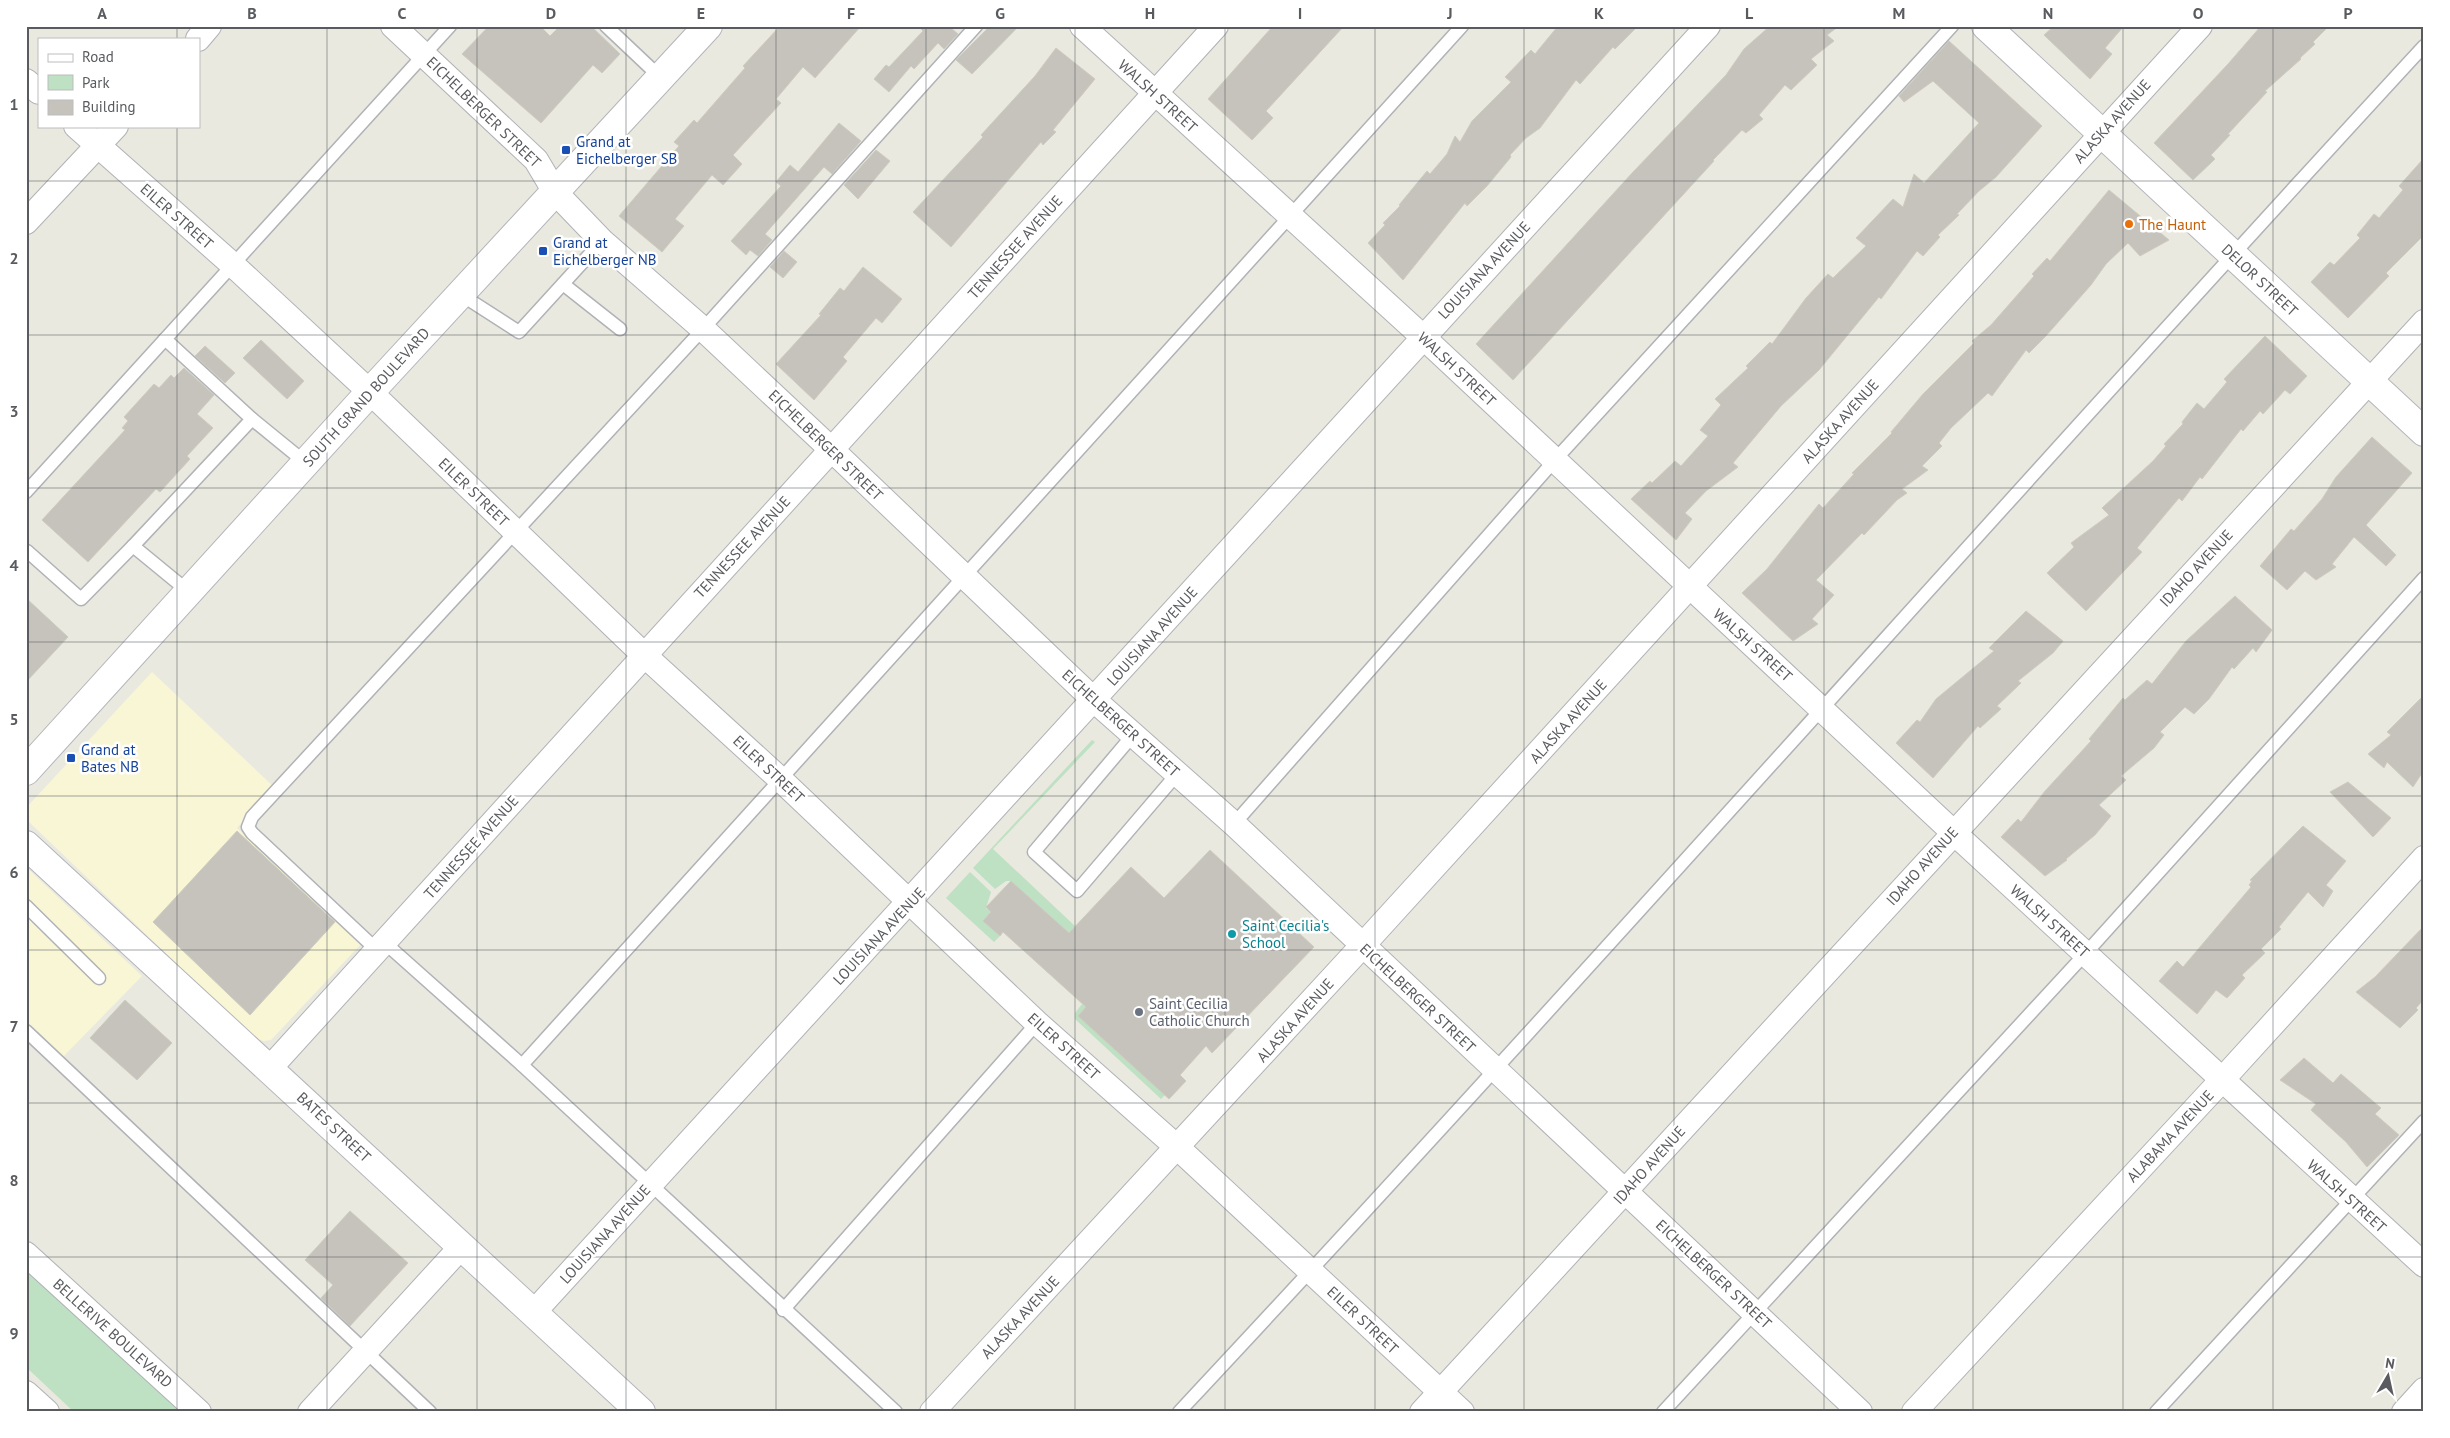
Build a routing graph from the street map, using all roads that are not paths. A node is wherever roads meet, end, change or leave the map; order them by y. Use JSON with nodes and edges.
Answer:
{"nodes":[{"id":1,"x":209,"y":26,"type":"edge"},
{"id":2,"x":393,"y":26,"type":"edge"},
{"id":3,"x":450,"y":26,"type":"edge"},
{"id":4,"x":606,"y":26,"type":"edge"},
{"id":5,"x":708,"y":26,"type":"edge"},
{"id":6,"x":976,"y":26,"type":"edge"},
{"id":7,"x":1082,"y":26,"type":"edge"},
{"id":8,"x":1216,"y":26,"type":"edge"},
{"id":9,"x":1462,"y":26,"type":"edge"},
{"id":10,"x":1708,"y":26,"type":"edge"},
{"id":11,"x":1952,"y":26,"type":"edge"},
{"id":12,"x":1986,"y":26,"type":"edge"},
{"id":13,"x":2200,"y":26,"type":"edge"},
{"id":14,"x":199,"y":38,"type":"edge"},
{"id":15,"x":2424,"y":46,"type":"edge"},
{"id":16,"x":424,"y":55,"type":"junction"},
{"id":17,"x":660,"y":77,"type":"junction"},
{"id":18,"x":26,"y":81,"type":"edge"},
{"id":19,"x":38,"y":91,"type":"edge"},
{"id":20,"x":1154,"y":94,"type":"junction"},
{"id":21,"x":78,"y":128,"type":"edge"},
{"id":22,"x":114,"y":128,"type":"edge"},
{"id":23,"x":2100,"y":134,"type":"junction"},
{"id":24,"x":97,"y":146,"type":"junction"},
{"id":25,"x":554,"y":192,"type":"junction"},
{"id":26,"x":1290,"y":216,"type":"junction"},
{"id":27,"x":26,"y":222,"type":"edge"},
{"id":28,"x":602,"y":241,"type":"junction"},
{"id":29,"x":2232,"y":254,"type":"junction"},
{"id":30,"x":233,"y":265,"type":"junction"},
{"id":31,"x":563,"y":284,"type":"junction"},
{"id":32,"x":460,"y":294,"type":"junction"},
{"id":33,"x":2424,"y":322,"type":"edge"},
{"id":34,"x":620,"y":329,"type":"dead end"},
{"id":35,"x":703,"y":330,"type":"junction"},
{"id":36,"x":1423,"y":337,"type":"junction"},
{"id":37,"x":165,"y":340,"type":"junction"},
{"id":38,"x":2369,"y":380,"type":"junction"},
{"id":39,"x":370,"y":392,"type":"junction"},
{"id":40,"x":252,"y":418,"type":"junction"},
{"id":41,"x":2424,"y":432,"type":"edge"},
{"id":42,"x":832,"y":450,"type":"junction"},
{"id":43,"x":1554,"y":461,"type":"junction"},
{"id":44,"x":306,"y":463,"type":"junction"},
{"id":45,"x":26,"y":492,"type":"edge"},
{"id":46,"x":516,"y":533,"type":"junction"},
{"id":47,"x":134,"y":546,"type":"junction"},
{"id":48,"x":27,"y":551,"type":"edge"},
{"id":49,"x":964,"y":578,"type":"junction"},
{"id":50,"x":2424,"y":578,"type":"edge"},
{"id":51,"x":1690,"y":588,"type":"junction"},
{"id":52,"x":189,"y":592,"type":"junction"},
{"id":53,"x":643,"y":654,"type":"junction"},
{"id":54,"x":1094,"y":700,"type":"junction"},
{"id":55,"x":1823,"y":710,"type":"junction"},
{"id":56,"x":1133,"y":735,"type":"junction"},
{"id":57,"x":26,"y":771,"type":"edge"},
{"id":58,"x":1177,"y":774,"type":"junction"},
{"id":59,"x":780,"y":779,"type":"junction"},
{"id":60,"x":1234,"y":824,"type":"junction"},
{"id":61,"x":1953,"y":832,"type":"junction"},
{"id":62,"x":26,"y":845,"type":"edge"},
{"id":63,"x":2424,"y":858,"type":"edge"},
{"id":64,"x":910,"y":902,"type":"junction"},
{"id":65,"x":26,"y":906,"type":"edge"},
{"id":66,"x":1363,"y":945,"type":"junction"},
{"id":67,"x":382,"y":947,"type":"junction"},
{"id":68,"x":2086,"y":954,"type":"junction"},
{"id":69,"x":99,"y":978,"type":"dead end"},
{"id":70,"x":1037,"y":1023,"type":"junction"},
{"id":71,"x":26,"y":1031,"type":"edge"},
{"id":72,"x":522,"y":1065,"type":"junction"},
{"id":73,"x":270,"y":1068,"type":"junction"},
{"id":74,"x":1494,"y":1069,"type":"junction"},
{"id":75,"x":2222,"y":1081,"type":"junction"},
{"id":76,"x":2424,"y":1121,"type":"edge"},
{"id":77,"x":1178,"y":1148,"type":"junction"},
{"id":78,"x":650,"y":1184,"type":"junction"},
{"id":79,"x":1626,"y":1191,"type":"junction"},
{"id":80,"x":2352,"y":1200,"type":"junction"},
{"id":81,"x":462,"y":1246,"type":"junction"},
{"id":82,"x":26,"y":1254,"type":"edge"},
{"id":83,"x":2424,"y":1265,"type":"edge"},
{"id":84,"x":1310,"y":1271,"type":"junction"},
{"id":85,"x":783,"y":1310,"type":"junction"},
{"id":86,"x":534,"y":1312,"type":"junction"},
{"id":87,"x":1754,"y":1312,"type":"junction"},
{"id":88,"x":366,"y":1352,"type":"junction"},
{"id":89,"x":2424,"y":1390,"type":"edge"},
{"id":90,"x":1440,"y":1392,"type":"junction"},
{"id":91,"x":26,"y":1393,"type":"edge"},
{"id":92,"x":47,"y":1412,"type":"edge"},
{"id":93,"x":199,"y":1412,"type":"edge"},
{"id":94,"x":310,"y":1412,"type":"edge"},
{"id":95,"x":430,"y":1412,"type":"edge"},
{"id":96,"x":640,"y":1412,"type":"edge"},
{"id":97,"x":896,"y":1412,"type":"edge"},
{"id":98,"x":932,"y":1412,"type":"edge"},
{"id":99,"x":1178,"y":1412,"type":"edge"},
{"id":100,"x":1422,"y":1412,"type":"edge"},
{"id":101,"x":1462,"y":1412,"type":"edge"},
{"id":102,"x":1664,"y":1412,"type":"edge"},
{"id":103,"x":1860,"y":1412,"type":"edge"},
{"id":104,"x":1914,"y":1412,"type":"edge"},
{"id":105,"x":2156,"y":1412,"type":"edge"},
{"id":106,"x":2404,"y":1412,"type":"edge"}],
"edges":[{"from":1,"to":14,"type":"street"},
{"from":2,"to":16,"type":"street","name":"EICHELBERGER STREET"},
{"from":3,"to":16,"type":"lane"},
{"from":4,"to":17,"type":"lane"},
{"from":5,"to":17,"type":"main road","name":"SOUTH GRAND BOULEVARD"},
{"from":6,"to":35,"type":"lane"},
{"from":7,"to":20,"type":"street","name":"WALSH STREET"},
{"from":8,"to":20,"type":"street","name":"TENNESSEE AVENUE"},
{"from":9,"to":26,"type":"lane"},
{"from":10,"to":36,"type":"street","name":"LOUISIANA AVENUE"},
{"from":11,"to":43,"type":"lane"},
{"from":12,"to":23,"type":"main road","name":"DELOR STREET"},
{"from":13,"to":23,"type":"street","name":"ALASKA AVENUE"},
{"from":15,"to":29,"type":"lane"},
{"from":16,"to":25,"type":"street","name":"EICHELBERGER STREET"},
{"from":16,"to":30,"type":"lane"},
{"from":17,"to":25,"type":"main road","name":"SOUTH GRAND BOULEVARD"},
{"from":18,"to":19,"type":"street"},
{"from":20,"to":26,"type":"street","name":"WALSH STREET"},
{"from":20,"to":42,"type":"street","name":"TENNESSEE AVENUE"},
{"from":21,"to":24,"type":"street","name":"EILER STREET"},
{"from":22,"to":24,"type":"street"},
{"from":23,"to":29,"type":"main road","name":"DELOR STREET"},
{"from":23,"to":51,"type":"street","name":"ALASKA AVENUE"},
{"from":24,"to":27,"type":"street"},
{"from":24,"to":30,"type":"street","name":"EILER STREET"},
{"from":25,"to":28,"type":"street","name":"EICHELBERGER STREET"},
{"from":25,"to":32,"type":"main road","name":"SOUTH GRAND BOULEVARD"},
{"from":26,"to":36,"type":"street","name":"WALSH STREET"},
{"from":26,"to":49,"type":"lane"},
{"from":28,"to":31,"type":"lane"},
{"from":28,"to":35,"type":"street","name":"EICHELBERGER STREET"},
{"from":29,"to":38,"type":"main road","name":"DELOR STREET"},
{"from":29,"to":55,"type":"lane"},
{"from":30,"to":37,"type":"lane"},
{"from":30,"to":39,"type":"street","name":"EILER STREET"},
{"from":31,"to":32,"type":"lane"},
{"from":31,"to":34,"type":"lane"},
{"from":32,"to":39,"type":"main road","name":"SOUTH GRAND BOULEVARD"},
{"from":33,"to":38,"type":"street","name":"IDAHO AVENUE"},
{"from":35,"to":42,"type":"street","name":"EICHELBERGER STREET"},
{"from":35,"to":46,"type":"lane"},
{"from":36,"to":43,"type":"street","name":"WALSH STREET"},
{"from":36,"to":54,"type":"street","name":"LOUISIANA AVENUE"},
{"from":37,"to":40,"type":"lane"},
{"from":37,"to":45,"type":"lane"},
{"from":38,"to":41,"type":"main road","name":"DELOR STREET"},
{"from":38,"to":61,"type":"street","name":"IDAHO AVENUE"},
{"from":39,"to":44,"type":"main road","name":"SOUTH GRAND BOULEVARD"},
{"from":39,"to":46,"type":"street","name":"EILER STREET"},
{"from":40,"to":44,"type":"lane"},
{"from":40,"to":47,"type":"lane"},
{"from":42,"to":49,"type":"street","name":"EICHELBERGER STREET"},
{"from":42,"to":53,"type":"street","name":"TENNESSEE AVENUE"},
{"from":43,"to":51,"type":"street","name":"WALSH STREET"},
{"from":43,"to":60,"type":"lane"},
{"from":44,"to":52,"type":"main road","name":"SOUTH GRAND BOULEVARD"},
{"from":46,"to":53,"type":"street","name":"EILER STREET"},
{"from":46,"to":67,"type":"lane"},
{"from":47,"to":48,"type":"lane"},
{"from":47,"to":52,"type":"lane"},
{"from":49,"to":54,"type":"street","name":"EICHELBERGER STREET"},
{"from":49,"to":59,"type":"lane"},
{"from":50,"to":68,"type":"lane"},
{"from":51,"to":55,"type":"street","name":"WALSH STREET"},
{"from":51,"to":66,"type":"street","name":"ALASKA AVENUE"},
{"from":52,"to":57,"type":"main road","name":"SOUTH GRAND BOULEVARD"},
{"from":53,"to":59,"type":"street","name":"EILER STREET"},
{"from":53,"to":67,"type":"street","name":"TENNESSEE AVENUE"},
{"from":54,"to":56,"type":"street","name":"EICHELBERGER STREET"},
{"from":54,"to":64,"type":"street","name":"LOUISIANA AVENUE"},
{"from":55,"to":61,"type":"street","name":"WALSH STREET"},
{"from":55,"to":74,"type":"lane"},
{"from":56,"to":58,"type":"street","name":"EICHELBERGER STREET"},
{"from":56,"to":58,"type":"lane"},
{"from":58,"to":60,"type":"street","name":"EICHELBERGER STREET"},
{"from":59,"to":64,"type":"street","name":"EILER STREET"},
{"from":59,"to":72,"type":"lane"},
{"from":60,"to":66,"type":"street","name":"EICHELBERGER STREET"},
{"from":61,"to":68,"type":"street","name":"WALSH STREET"},
{"from":61,"to":79,"type":"street","name":"IDAHO AVENUE"},
{"from":62,"to":73,"type":"main road","name":"BATES STREET"},
{"from":63,"to":75,"type":"street","name":"ALABAMA AVENUE"},
{"from":64,"to":70,"type":"street","name":"EILER STREET"},
{"from":64,"to":78,"type":"street","name":"LOUISIANA AVENUE"},
{"from":65,"to":69,"type":"lane"},
{"from":66,"to":74,"type":"street","name":"EICHELBERGER STREET"},
{"from":66,"to":77,"type":"street","name":"ALASKA AVENUE"},
{"from":67,"to":72,"type":"lane"},
{"from":67,"to":73,"type":"street","name":"TENNESSEE AVENUE"},
{"from":68,"to":75,"type":"street","name":"WALSH STREET"},
{"from":68,"to":87,"type":"lane"},
{"from":70,"to":77,"type":"street","name":"EILER STREET"},
{"from":70,"to":85,"type":"lane"},
{"from":71,"to":88,"type":"lane"},
{"from":72,"to":78,"type":"lane"},
{"from":73,"to":81,"type":"main road","name":"BATES STREET"},
{"from":74,"to":79,"type":"street","name":"EICHELBERGER STREET"},
{"from":74,"to":84,"type":"lane"},
{"from":75,"to":80,"type":"street","name":"WALSH STREET"},
{"from":75,"to":104,"type":"street","name":"ALABAMA AVENUE"},
{"from":76,"to":80,"type":"lane"},
{"from":77,"to":84,"type":"street","name":"EILER STREET"},
{"from":77,"to":98,"type":"street","name":"ALASKA AVENUE"},
{"from":78,"to":85,"type":"lane"},
{"from":78,"to":86,"type":"street","name":"LOUISIANA AVENUE"},
{"from":79,"to":87,"type":"street","name":"EICHELBERGER STREET"},
{"from":79,"to":90,"type":"street","name":"IDAHO AVENUE"},
{"from":80,"to":83,"type":"street","name":"WALSH STREET"},
{"from":80,"to":105,"type":"lane"},
{"from":81,"to":86,"type":"main road","name":"BATES STREET"},
{"from":81,"to":88,"type":"street"},
{"from":82,"to":93,"type":"street","name":"BELLERIVE BOULEVARD"},
{"from":84,"to":90,"type":"street","name":"EILER STREET"},
{"from":84,"to":99,"type":"lane"},
{"from":85,"to":97,"type":"lane"},
{"from":86,"to":96,"type":"main road","name":"BATES STREET"},
{"from":87,"to":102,"type":"lane"},
{"from":87,"to":103,"type":"street","name":"EICHELBERGER STREET"},
{"from":88,"to":94,"type":"street"},
{"from":88,"to":95,"type":"lane"},
{"from":89,"to":106,"type":"street"},
{"from":90,"to":100,"type":"street","name":"IDAHO AVENUE"},
{"from":90,"to":101,"type":"street","name":"EILER STREET"},
{"from":91,"to":92,"type":"street"}]}
